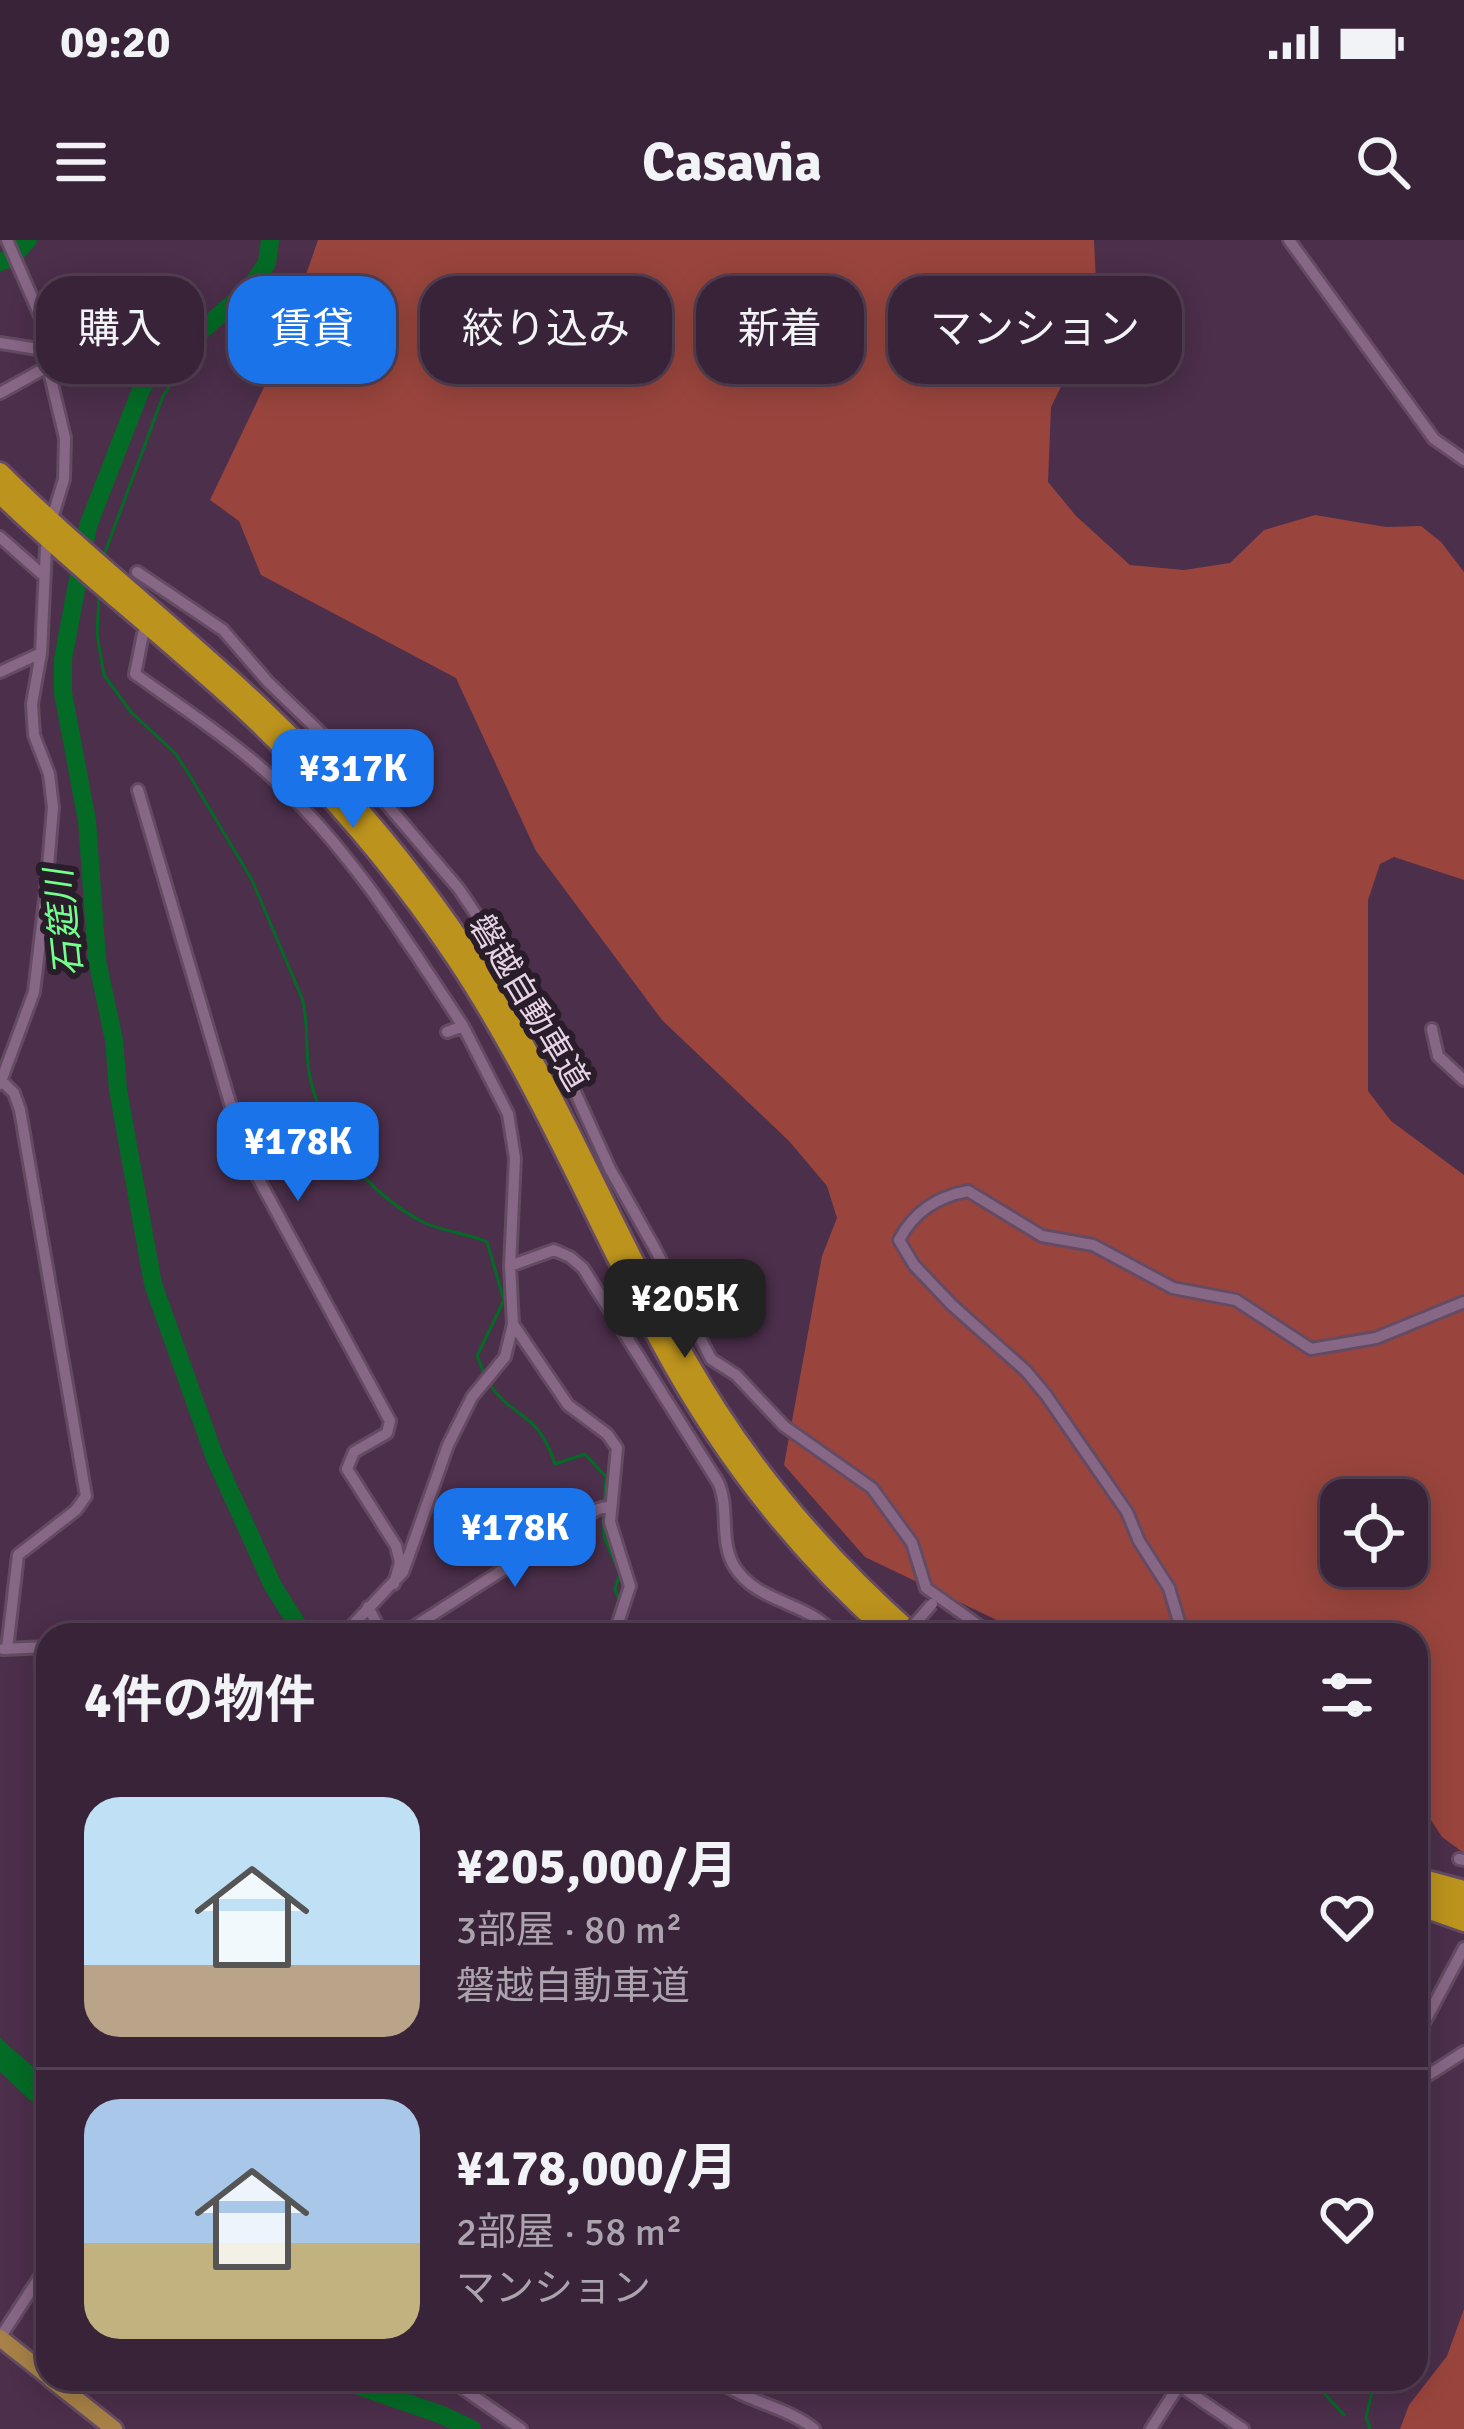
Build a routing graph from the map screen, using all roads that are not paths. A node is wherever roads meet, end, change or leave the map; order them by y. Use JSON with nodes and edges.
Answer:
{"nodes":[{"id":1,"x":7,"y":240,"type":"edge"},
{"id":2,"x":1289,"y":240,"type":"edge"},
{"id":3,"x":36,"y":306,"type":"edge"},
{"id":4,"x":0,"y":343,"type":"edge"},
{"id":5,"x":36,"y":349,"type":"edge"},
{"id":6,"x":36,"y":373,"type":"edge"},
{"id":7,"x":51,"y":384,"type":"edge"},
{"id":8,"x":0,"y":393,"type":"edge"},
{"id":9,"x":1464,"y":460,"type":"edge"},
{"id":10,"x":0,"y":472,"type":"edge"},
{"id":11,"x":0,"y":494,"type":"edge"},
{"id":12,"x":54,"y":533,"type":"junction"},
{"id":13,"x":0,"y":537,"type":"edge"},
{"id":14,"x":137,"y":572,"type":"dead end"},
{"id":15,"x":44,"y":576,"type":"junction"},
{"id":16,"x":148,"y":609,"type":"junction"},
{"id":17,"x":41,"y":653,"type":"junction"},
{"id":18,"x":0,"y":672,"type":"edge"},
{"id":19,"x":138,"y":790,"type":"dead end"},
{"id":20,"x":534,"y":1001,"type":"junction"},
{"id":21,"x":521,"y":1010,"type":"dead end"},
{"id":22,"x":463,"y":1025,"type":"junction"},
{"id":23,"x":1432,"y":1029,"type":"dead end"},
{"id":24,"x":447,"y":1032,"type":"dead end"},
{"id":25,"x":485,"y":1032,"type":"dead end"},
{"id":26,"x":472,"y":1040,"type":"junction"},
{"id":27,"x":1464,"y":1080,"type":"edge"},
{"id":28,"x":1,"y":1083,"type":"edge"},
{"id":29,"x":510,"y":1266,"type":"junction"},
{"id":30,"x":1464,"y":1302,"type":"edge"},
{"id":31,"x":513,"y":1324,"type":"junction"},
{"id":32,"x":610,"y":1506,"type":"junction"},
{"id":33,"x":394,"y":1584,"type":"junction"},
{"id":34,"x":934,"y":1600,"type":"junction"},
{"id":35,"x":368,"y":1607,"type":"junction"},
{"id":36,"x":354,"y":1623,"type":"edge"},
{"id":37,"x":377,"y":1623,"type":"edge"},
{"id":38,"x":420,"y":1623,"type":"edge"},
{"id":39,"x":618,"y":1623,"type":"edge"},
{"id":40,"x":823,"y":1623,"type":"edge"},
{"id":41,"x":877,"y":1623,"type":"edge"},
{"id":42,"x":897,"y":1623,"type":"edge"},
{"id":43,"x":918,"y":1623,"type":"edge"},
{"id":44,"x":972,"y":1623,"type":"edge"},
{"id":45,"x":1180,"y":1623,"type":"edge"},
{"id":46,"x":36,"y":1648,"type":"edge"},
{"id":47,"x":4,"y":1649,"type":"edge"},
{"id":48,"x":1428,"y":1880,"type":"edge"},
{"id":49,"x":1464,"y":1890,"type":"edge"},
{"id":50,"x":1428,"y":1894,"type":"edge"},
{"id":51,"x":1464,"y":1904,"type":"edge"},
{"id":52,"x":1428,"y":1909,"type":"edge"},
{"id":53,"x":1464,"y":1922,"type":"edge"},
{"id":54,"x":1464,"y":1948,"type":"edge"},
{"id":55,"x":1428,"y":2016,"type":"edge"},
{"id":56,"x":1464,"y":2052,"type":"edge"},
{"id":57,"x":1428,"y":2075,"type":"edge"},
{"id":58,"x":36,"y":2282,"type":"edge"},
{"id":59,"x":0,"y":2338,"type":"edge"},
{"id":60,"x":36,"y":2367,"type":"edge"},
{"id":61,"x":66,"y":2391,"type":"edge"},
{"id":62,"x":466,"y":2391,"type":"edge"},
{"id":63,"x":734,"y":2391,"type":"edge"},
{"id":64,"x":1172,"y":2391,"type":"edge"},
{"id":65,"x":1191,"y":2391,"type":"edge"},
{"id":66,"x":114,"y":2429,"type":"edge"},
{"id":67,"x":521,"y":2429,"type":"edge"},
{"id":68,"x":814,"y":2429,"type":"edge"},
{"id":69,"x":1151,"y":2429,"type":"edge"},
{"id":70,"x":1243,"y":2429,"type":"edge"}],
"edges":[{"from":1,"to":3,"type":"street"},
{"from":2,"to":9,"type":"street"},
{"from":4,"to":5,"type":"street"},
{"from":6,"to":8,"type":"street"},
{"from":7,"to":12,"type":"street"},
{"from":10,"to":12,"type":"highway","name":"磐越自動車道"},
{"from":11,"to":12,"type":"highway","name":"磐越自動車道"},
{"from":12,"to":15,"type":"street"},
{"from":12,"to":16,"type":"highway","name":"磐越自動車道"},
{"from":13,"to":15,"type":"street"},
{"from":14,"to":16,"type":"street"},
{"from":15,"to":17,"type":"street"},
{"from":16,"to":20,"type":"street"},
{"from":16,"to":22,"type":"street"},
{"from":16,"to":41,"type":"highway","name":"磐越自動車道"},
{"from":16,"to":42,"type":"highway","name":"磐越自動車道"},
{"from":17,"to":18,"type":"street"},
{"from":17,"to":28,"type":"street"},
{"from":19,"to":33,"type":"street"},
{"from":20,"to":21,"type":"street"},
{"from":20,"to":34,"type":"street"},
{"from":22,"to":24,"type":"street"},
{"from":22,"to":26,"type":"street"},
{"from":23,"to":27,"type":"street"},
{"from":25,"to":26,"type":"street"},
{"from":26,"to":29,"type":"street"},
{"from":28,"to":47,"type":"street"},
{"from":29,"to":31,"type":"street"},
{"from":29,"to":40,"type":"street"},
{"from":30,"to":45,"type":"street"},
{"from":31,"to":32,"type":"street"},
{"from":31,"to":33,"type":"street"},
{"from":32,"to":38,"type":"street"},
{"from":32,"to":39,"type":"street"},
{"from":33,"to":35,"type":"street"},
{"from":34,"to":43,"type":"street","bridge":true},
{"from":34,"to":44,"type":"street"},
{"from":35,"to":36,"type":"street"},
{"from":35,"to":37,"type":"street"},
{"from":46,"to":47,"type":"street"},
{"from":48,"to":49,"type":"highway"},
{"from":50,"to":51,"type":"highway"},
{"from":52,"to":53,"type":"highway"},
{"from":54,"to":55,"type":"street"},
{"from":56,"to":57,"type":"street"},
{"from":58,"to":59,"type":"street"},
{"from":59,"to":60,"type":"main road"},
{"from":61,"to":66,"type":"main road"},
{"from":62,"to":67,"type":"street"},
{"from":63,"to":68,"type":"street"},
{"from":64,"to":69,"type":"street"},
{"from":65,"to":70,"type":"street"}]}
